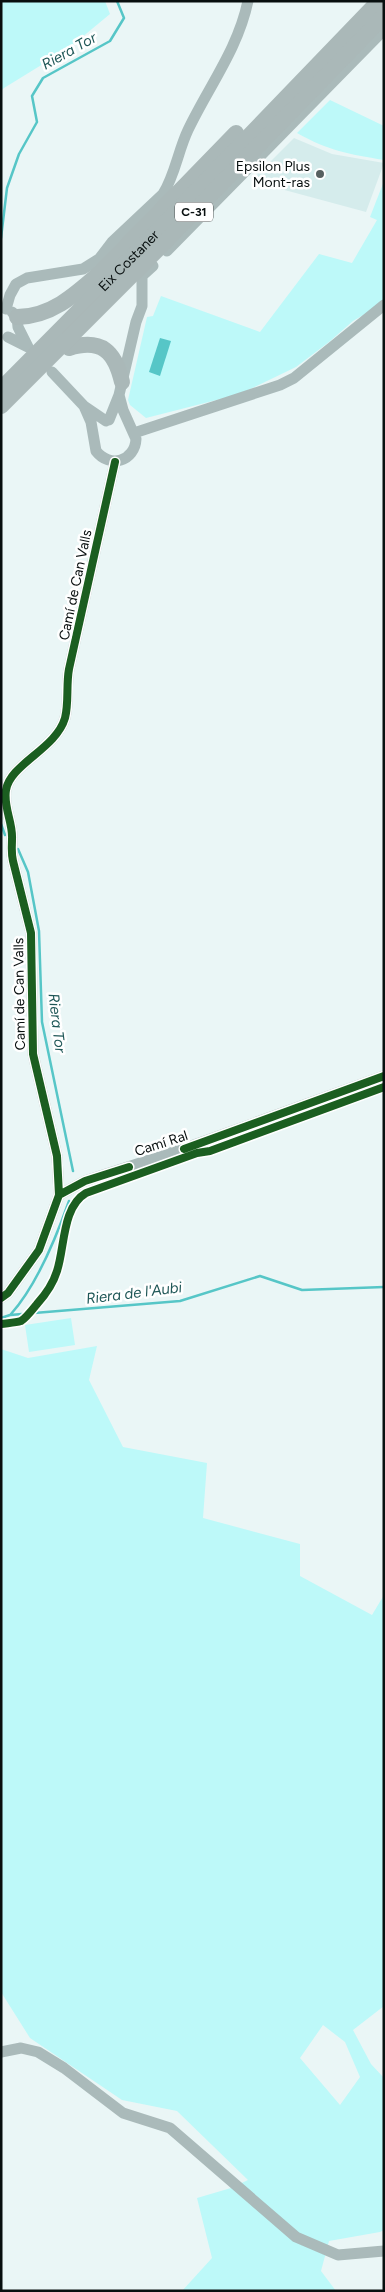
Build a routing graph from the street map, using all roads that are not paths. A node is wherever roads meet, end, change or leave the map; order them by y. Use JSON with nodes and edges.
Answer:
{"nodes":[{"id":1,"x":248,"y":1,"type":"edge"},
{"id":2,"x":366,"y":1,"type":"edge"},
{"id":3,"x":379,"y":1,"type":"edge"},
{"id":4,"x":384,"y":16,"type":"edge"},
{"id":5,"x":384,"y":30,"type":"edge"},
{"id":6,"x":142,"y":276,"type":"junction"},
{"id":7,"x":384,"y":305,"type":"edge"},
{"id":8,"x":10,"y":315,"type":"edge"},
{"id":9,"x":5,"y":337,"type":"edge"},
{"id":10,"x":69,"y":348,"type":"junction"},
{"id":11,"x":52,"y":372,"type":"dead end"},
{"id":12,"x":1,"y":389,"type":"edge"},
{"id":13,"x":121,"y":389,"type":"junction"},
{"id":14,"x":1,"y":406,"type":"edge"},
{"id":15,"x":84,"y":406,"type":"junction"},
{"id":16,"x":1,"y":413,"type":"edge"},
{"id":17,"x":107,"y":420,"type":"junction"},
{"id":18,"x":131,"y":429,"type":"junction"},
{"id":19,"x":94,"y":436,"type":"junction"},
{"id":20,"x":115,"y":462,"type":"junction"},
{"id":21,"x":384,"y":1076,"type":"edge"},
{"id":22,"x":59,"y":1195,"type":"junction"},
{"id":23,"x":1,"y":1298,"type":"edge"},
{"id":24,"x":1,"y":2052,"type":"edge"},
{"id":25,"x":384,"y":2251,"type":"edge"}],
"edges":[{"from":1,"to":8,"type":"street"},
{"from":2,"to":8,"type":"highway"},
{"from":3,"to":12,"type":"highway","name":"Eix Costaner","number":"C-31"},
{"from":4,"to":14,"type":"highway","number":"C-31"},
{"from":5,"to":6,"type":"street"},
{"from":6,"to":10,"type":"highway"},
{"from":6,"to":13,"type":"street"},
{"from":7,"to":18,"type":"street"},
{"from":8,"to":9,"type":"street"},
{"from":8,"to":9,"type":"street"},
{"from":10,"to":13,"type":"highway"},
{"from":10,"to":16,"type":"highway"},
{"from":11,"to":15,"type":"street"},
{"from":13,"to":17,"type":"street"},
{"from":13,"to":18,"type":"street"},
{"from":15,"to":17,"type":"street"},
{"from":15,"to":19,"type":"street"},
{"from":17,"to":18,"type":"street"},
{"from":17,"to":19,"type":"street"},
{"from":18,"to":20,"type":"street"},
{"from":19,"to":20,"type":"street"},
{"from":20,"to":22,"type":"street","name":"Camí de Can Valls"},
{"from":21,"to":22,"type":"street","name":"Camí Ral"},
{"from":22,"to":23,"type":"street"},
{"from":24,"to":25,"type":"street"}]}
